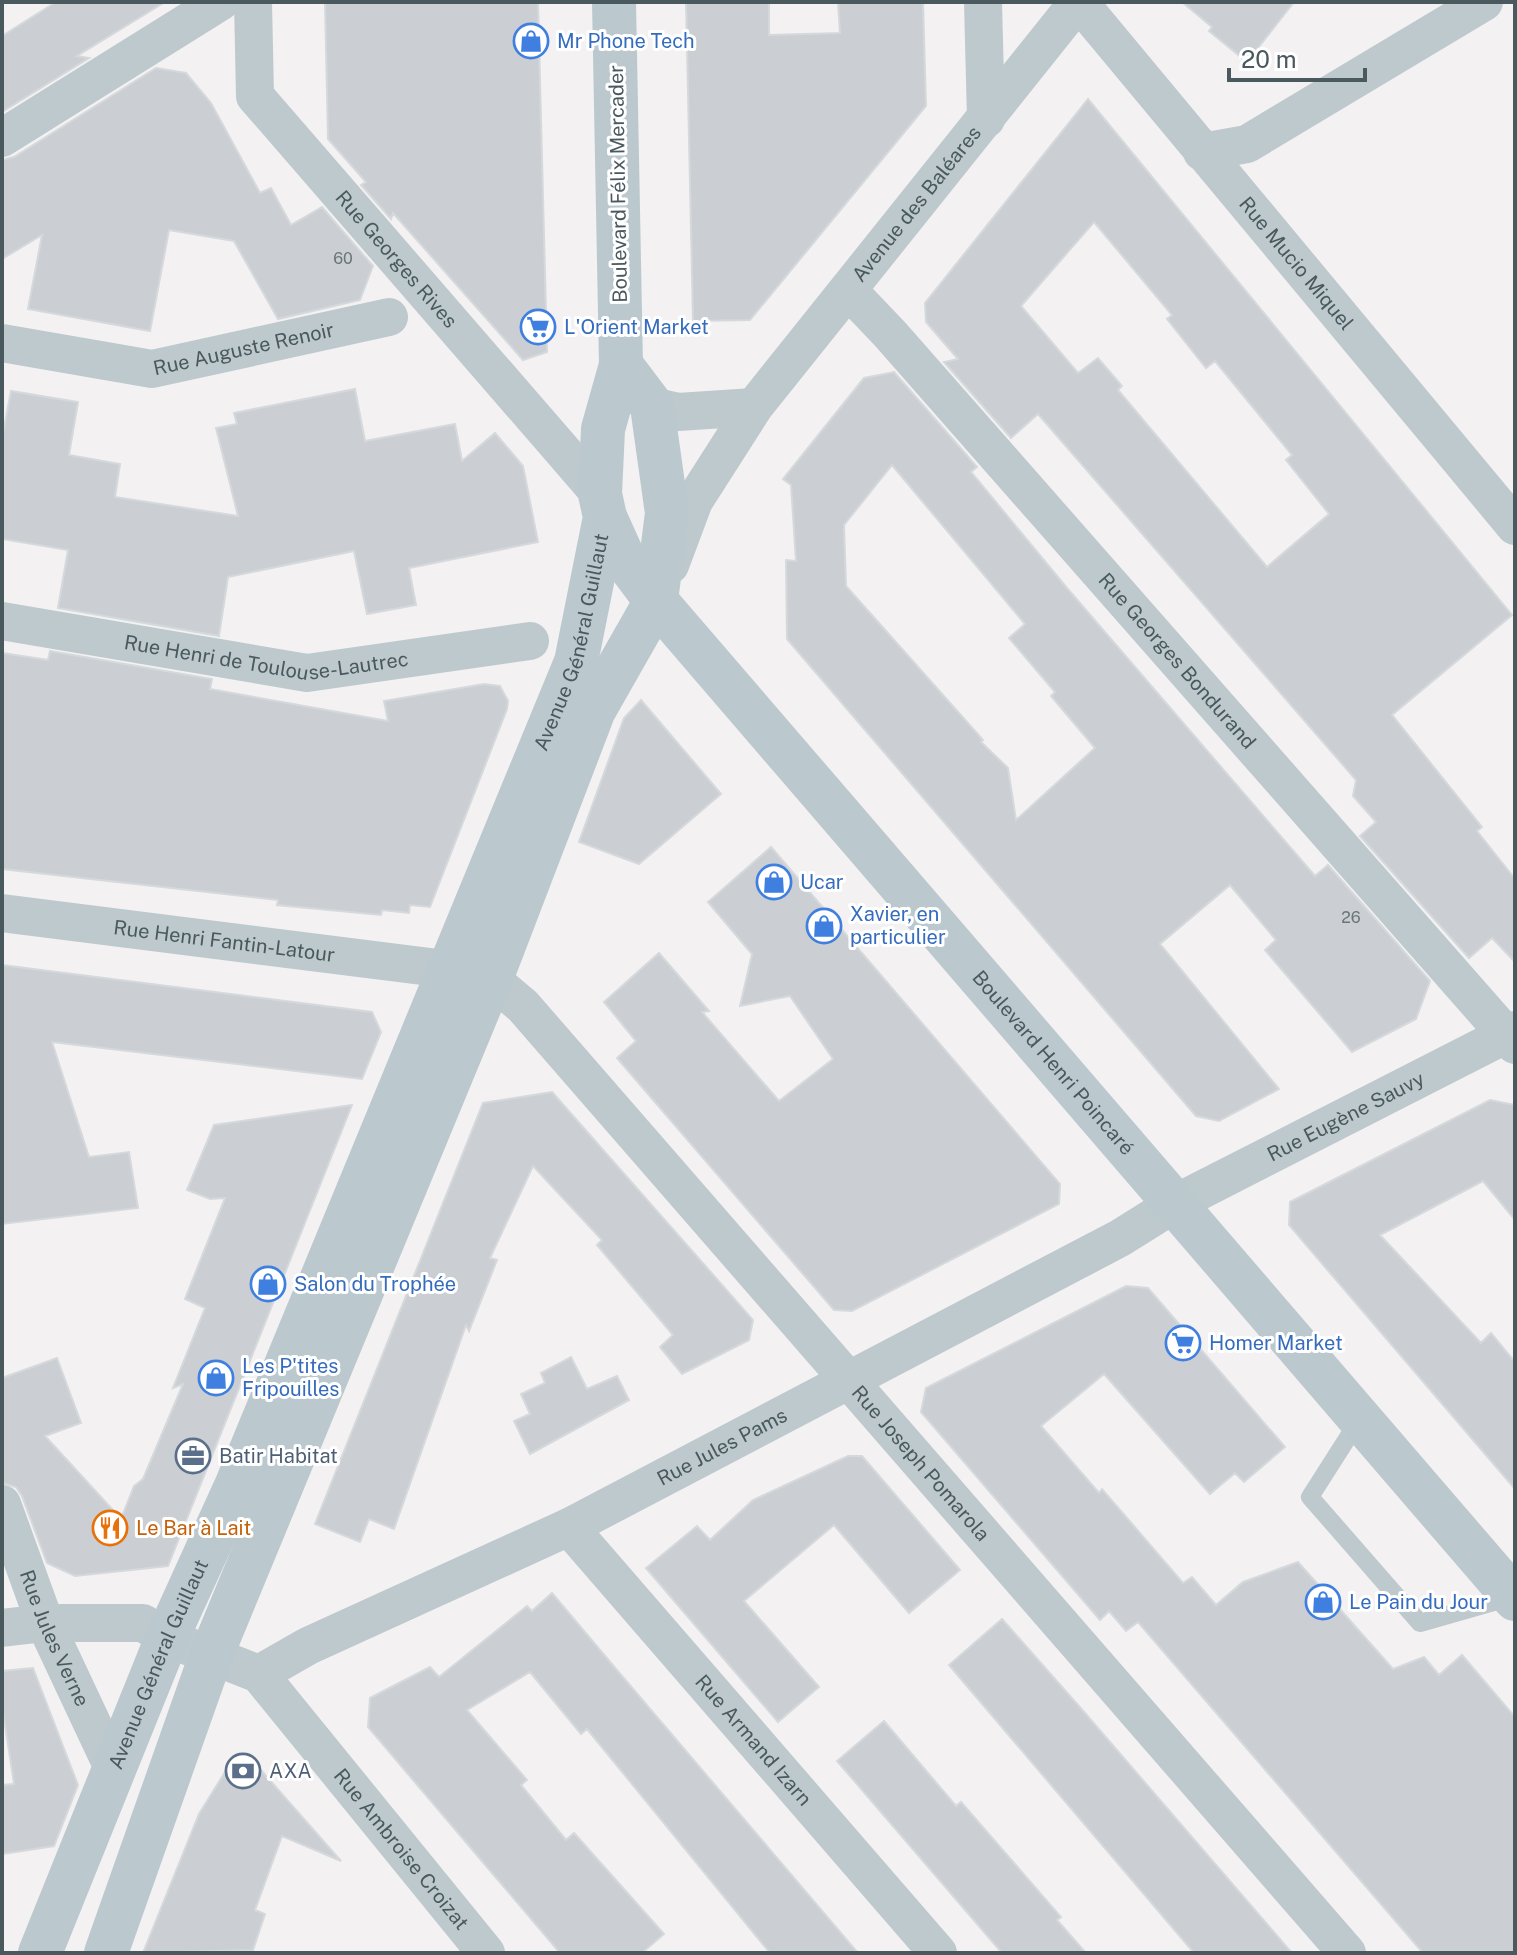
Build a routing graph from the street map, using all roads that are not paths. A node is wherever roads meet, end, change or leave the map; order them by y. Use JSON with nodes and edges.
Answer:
{"nodes":[{"id":1,"x":220,"y":2,"type":"edge"},
{"id":2,"x":253,"y":2,"type":"edge"},
{"id":3,"x":614,"y":2,"type":"edge"},
{"id":4,"x":983,"y":2,"type":"edge"},
{"id":5,"x":1079,"y":2,"type":"edge"},
{"id":6,"x":1484,"y":2,"type":"edge"},
{"id":7,"x":986,"y":119,"type":"junction"},
{"id":8,"x":2,"y":138,"type":"edge"},
{"id":9,"x":1202,"y":152,"type":"junction"},
{"id":10,"x":848,"y":290,"type":"junction"},
{"id":11,"x":389,"y":317,"type":"dead end"},
{"id":12,"x":2,"y":343,"type":"edge"},
{"id":13,"x":621,"y":365,"type":"junction"},
{"id":14,"x":652,"y":406,"type":"junction"},
{"id":15,"x":754,"y":407,"type":"junction"},
{"id":16,"x":603,"y":505,"type":"junction"},
{"id":17,"x":1515,"y":526,"type":"edge"},
{"id":18,"x":656,"y":601,"type":"junction"},
{"id":19,"x":2,"y":621,"type":"edge"},
{"id":20,"x":530,"y":641,"type":"dead end"},
{"id":21,"x":2,"y":913,"type":"edge"},
{"id":22,"x":446,"y":969,"type":"junction"},
{"id":23,"x":491,"y":979,"type":"junction"},
{"id":24,"x":1512,"y":1037,"type":"edge"},
{"id":25,"x":1176,"y":1203,"type":"junction"},
{"id":26,"x":848,"y":1383,"type":"junction"},
{"id":27,"x":1361,"y":1417,"type":"junction"},
{"id":28,"x":2,"y":1504,"type":"edge"},
{"id":29,"x":569,"y":1527,"type":"junction"},
{"id":30,"x":1514,"y":1598,"type":"edge"},
{"id":31,"x":45,"y":1623,"type":"junction"},
{"id":32,"x":2,"y":1628,"type":"edge"},
{"id":33,"x":167,"y":1638,"type":"junction"},
{"id":34,"x":211,"y":1656,"type":"junction"},
{"id":35,"x":259,"y":1674,"type":"junction"},
{"id":36,"x":114,"y":1770,"type":"junction"},
{"id":37,"x":39,"y":1953,"type":"edge"},
{"id":38,"x":106,"y":1953,"type":"edge"},
{"id":39,"x":486,"y":1953,"type":"edge"},
{"id":40,"x":938,"y":1953,"type":"edge"},
{"id":41,"x":1347,"y":1953,"type":"edge"}],
"edges":[{"from":1,"to":8,"type":"street"},
{"from":2,"to":16,"type":"street","name":"Rue Georges Rives"},
{"from":3,"to":13,"type":"main road","name":"Boulevard Félix Mercader"},
{"from":4,"to":7,"type":"street"},
{"from":5,"to":7,"type":"street","name":"Avenue des Baléares"},
{"from":5,"to":9,"type":"street","name":"Rue Mucio Miquel"},
{"from":6,"to":9,"type":"street"},
{"from":7,"to":10,"type":"street","name":"Avenue des Baléares"},
{"from":9,"to":17,"type":"street","name":"Rue Mucio Miquel"},
{"from":10,"to":15,"type":"street","name":"Avenue des Baléares"},
{"from":10,"to":24,"type":"street","name":"Rue Georges Bondurand"},
{"from":11,"to":12,"type":"street","name":"Rue Auguste Renoir"},
{"from":13,"to":14,"type":"main road","name":"Avenue Général Guillaut"},
{"from":13,"to":16,"type":"main road","name":"Avenue Général Guillaut"},
{"from":14,"to":15,"type":"street"},
{"from":14,"to":18,"type":"main road","name":"Avenue Général Guillaut"},
{"from":15,"to":18,"type":"street","name":"Avenue des Baléares"},
{"from":16,"to":18,"type":"main road","name":"Boulevard Henri Poincaré"},
{"from":16,"to":22,"type":"main road","name":"Avenue Général Guillaut"},
{"from":18,"to":23,"type":"main road","name":"Avenue Général Guillaut"},
{"from":18,"to":25,"type":"main road","name":"Boulevard Henri Poincaré"},
{"from":19,"to":20,"type":"street","name":"Rue Henri de Toulouse-Lautrec"},
{"from":21,"to":22,"type":"street","name":"Rue Henri Fantin-Latour"},
{"from":22,"to":33,"type":"main road","name":"Avenue Général Guillaut"},
{"from":23,"to":26,"type":"street","name":"Rue Joseph Pomarola"},
{"from":23,"to":34,"type":"main road","name":"Avenue Général Guillaut"},
{"from":24,"to":25,"type":"street","name":"Rue Eugène Sauvy"},
{"from":25,"to":26,"type":"street","name":"Rue Jules Pams"},
{"from":25,"to":27,"type":"main road","name":"Boulevard Henri Poincaré"},
{"from":26,"to":29,"type":"street","name":"Rue Jules Pams"},
{"from":26,"to":41,"type":"street","name":"Rue Joseph Pomarola"},
{"from":27,"to":30,"type":"main road","name":"Boulevard Henri Poincaré"},
{"from":27,"to":30,"type":"lane"},
{"from":28,"to":31,"type":"street","name":"Rue Jules Verne"},
{"from":29,"to":35,"type":"street","name":"Rue Jules Pams"},
{"from":29,"to":40,"type":"street","name":"Rue Armand Izarn"},
{"from":31,"to":32,"type":"street"},
{"from":31,"to":33,"type":"street"},
{"from":31,"to":36,"type":"street","name":"Rue Jules Verne"},
{"from":33,"to":34,"type":"street"},
{"from":33,"to":36,"type":"main road","name":"Avenue Général Guillaut"},
{"from":34,"to":35,"type":"street"},
{"from":34,"to":38,"type":"main road","name":"Avenue Général Guillaut"},
{"from":35,"to":39,"type":"street","name":"Rue Ambroise Croizat"},
{"from":36,"to":37,"type":"main road","name":"Avenue Général Guillaut"}]}
